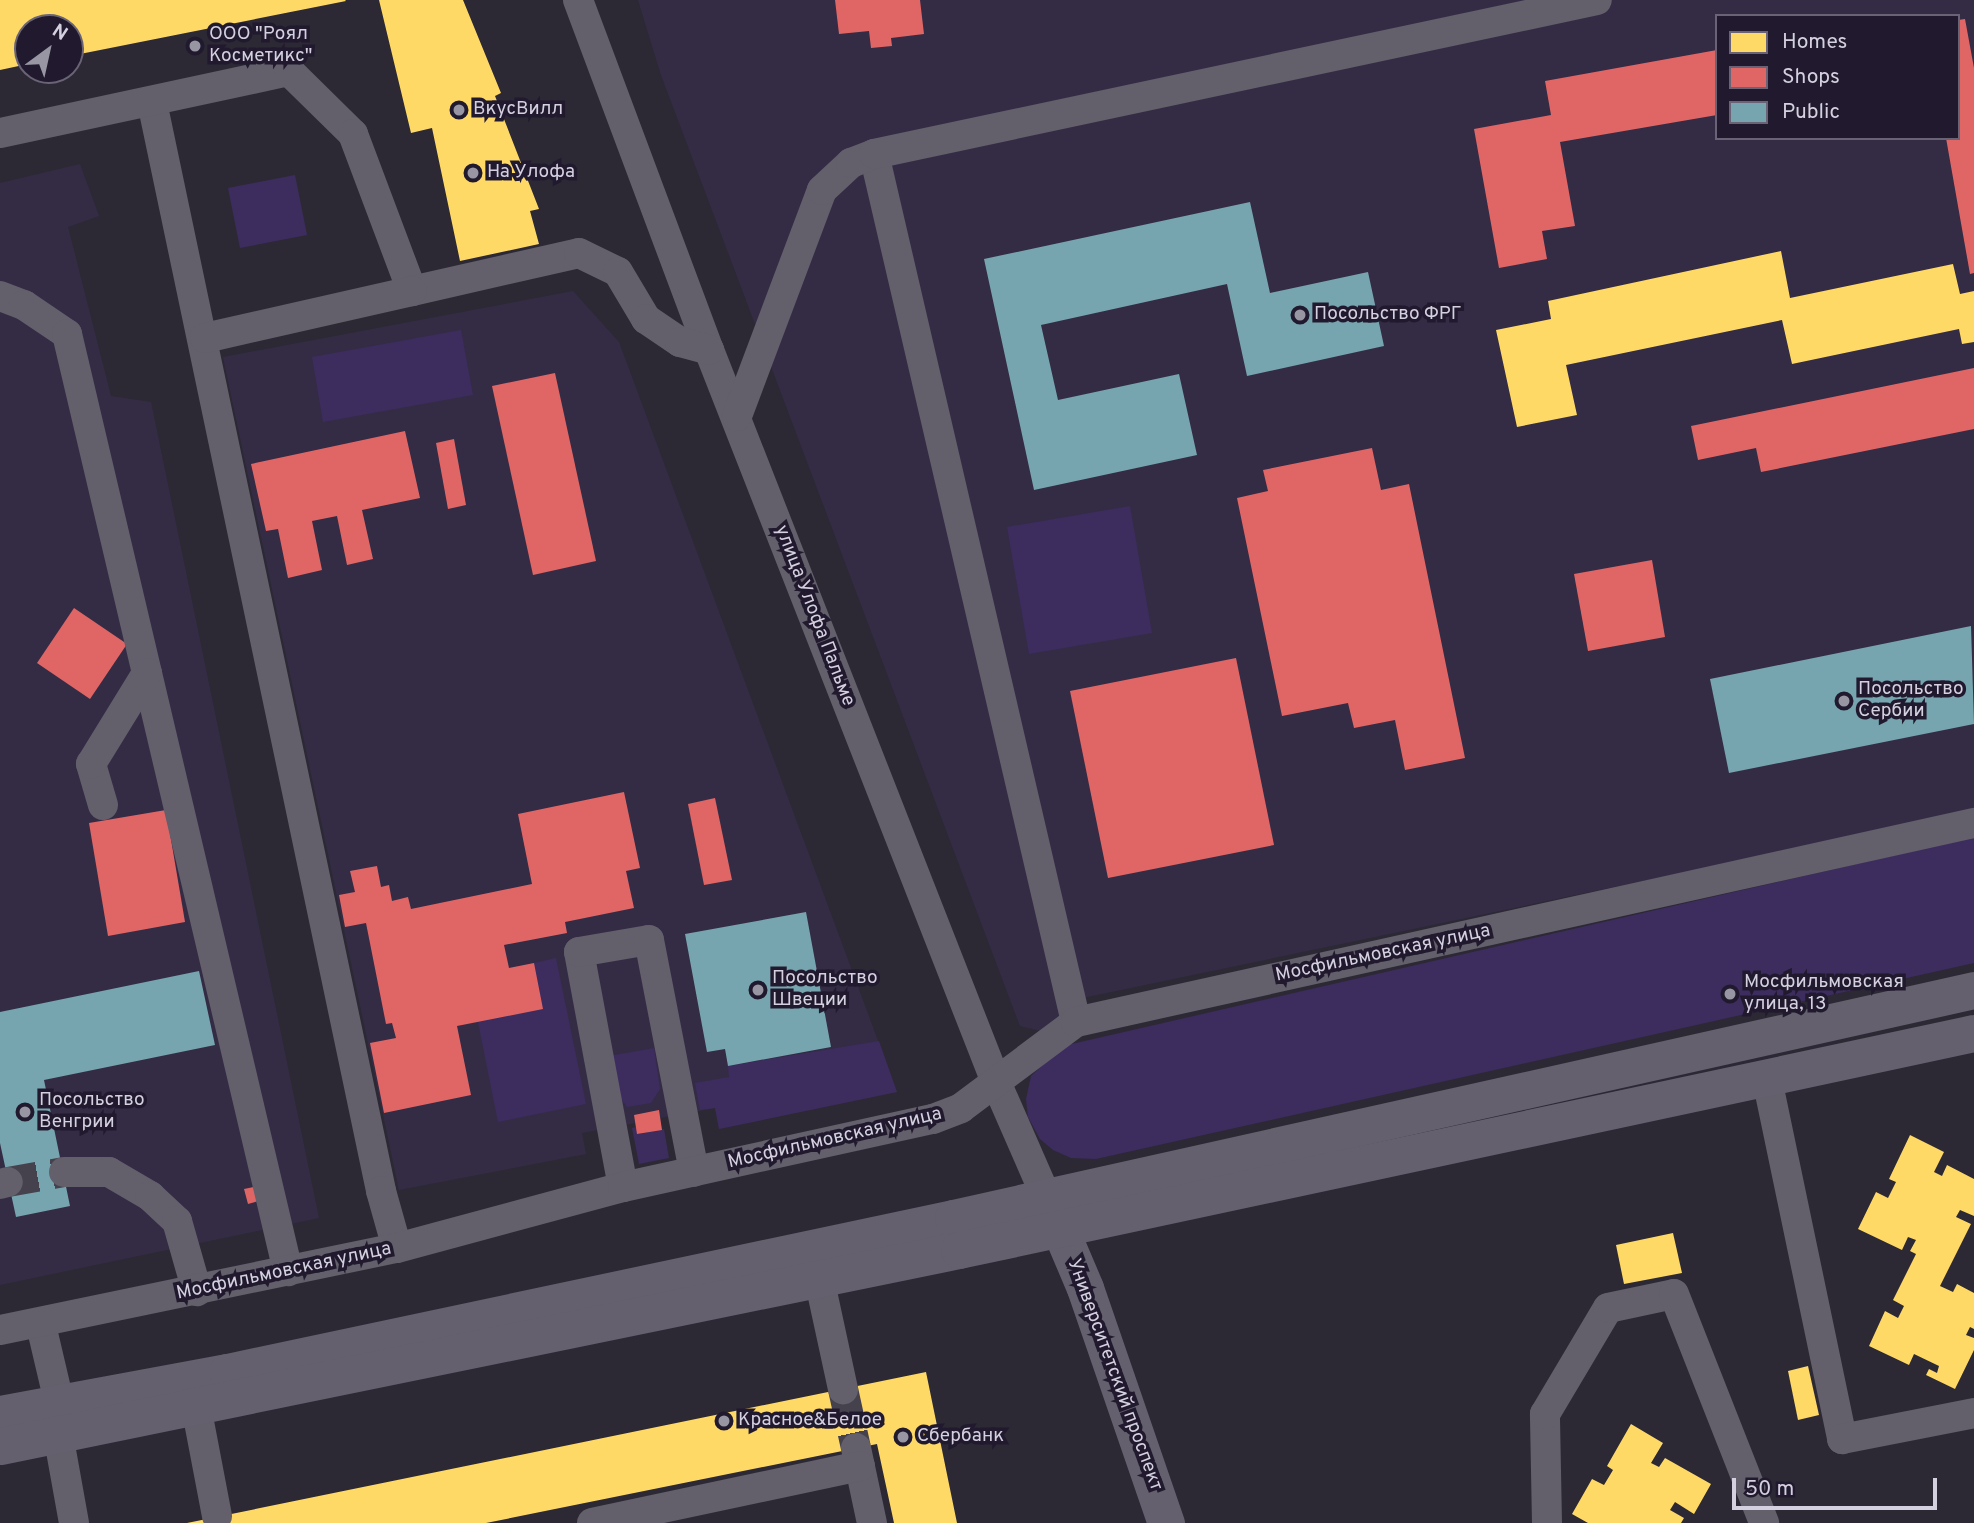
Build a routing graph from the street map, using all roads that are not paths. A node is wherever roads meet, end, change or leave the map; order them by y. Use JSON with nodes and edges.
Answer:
{"nodes":[{"id":1,"x":578,"y":0,"type":"edge"},
{"id":2,"x":1597,"y":0,"type":"edge"},
{"id":3,"x":152,"y":102,"type":"junction"},
{"id":4,"x":0,"y":133,"type":"edge"},
{"id":5,"x":874,"y":154,"type":"junction"},
{"id":6,"x":412,"y":291,"type":"junction"},
{"id":7,"x":0,"y":296,"type":"edge"},
{"id":8,"x":205,"y":338,"type":"junction"},
{"id":9,"x":709,"y":350,"type":"junction"},
{"id":10,"x":737,"y":416,"type":"junction"},
{"id":11,"x":147,"y":673,"type":"junction"},
{"id":12,"x":103,"y":805,"type":"dead end"},
{"id":13,"x":1974,"y":823,"type":"edge"},
{"id":14,"x":1974,"y":990,"type":"edge"},
{"id":15,"x":1076,"y":1022,"type":"junction"},
{"id":16,"x":1974,"y":1033,"type":"edge"},
{"id":17,"x":1767,"y":1079,"type":"junction"},
{"id":18,"x":996,"y":1082,"type":"junction"},
{"id":19,"x":64,"y":1171,"type":"tunnel mouth"},
{"id":20,"x":694,"y":1172,"type":"junction"},
{"id":21,"x":623,"y":1187,"type":"junction"},
{"id":22,"x":1046,"y":1195,"type":"junction"},
{"id":23,"x":1060,"y":1229,"type":"junction"},
{"id":24,"x":397,"y":1248,"type":"junction"},
{"id":25,"x":288,"y":1271,"type":"junction"},
{"id":26,"x":819,"y":1278,"type":"junction"},
{"id":27,"x":197,"y":1291,"type":"junction"},
{"id":28,"x":41,"y":1325,"type":"junction"},
{"id":29,"x":0,"y":1330,"type":"edge"},
{"id":30,"x":843,"y":1389,"type":"tunnel mouth"},
{"id":31,"x":196,"y":1406,"type":"junction"},
{"id":32,"x":1974,"y":1413,"type":"edge"},
{"id":33,"x":0,"y":1414,"type":"edge"},
{"id":34,"x":58,"y":1418,"type":"junction"},
{"id":35,"x":0,"y":1446,"type":"edge"},
{"id":36,"x":218,"y":1516,"type":"dead end"},
{"id":37,"x":74,"y":1523,"type":"edge"},
{"id":38,"x":592,"y":1523,"type":"edge"},
{"id":39,"x":872,"y":1523,"type":"edge"},
{"id":40,"x":1166,"y":1523,"type":"edge"},
{"id":41,"x":1547,"y":1523,"type":"edge"},
{"id":42,"x":1764,"y":1523,"type":"edge"}],
"edges":[{"from":1,"to":9,"type":"street","name":"улица Улофа Пальме"},
{"from":2,"to":5,"type":"street"},
{"from":3,"to":4,"type":"street"},
{"from":3,"to":6,"type":"street"},
{"from":3,"to":8,"type":"street"},
{"from":5,"to":10,"type":"street"},
{"from":5,"to":15,"type":"street"},
{"from":6,"to":8,"type":"street"},
{"from":6,"to":9,"type":"street"},
{"from":7,"to":11,"type":"street"},
{"from":8,"to":24,"type":"street"},
{"from":9,"to":10,"type":"street","name":"улица Улофа Пальме"},
{"from":10,"to":18,"type":"street","name":"улица Улофа Пальме"},
{"from":11,"to":12,"type":"street"},
{"from":11,"to":25,"type":"street"},
{"from":13,"to":15,"type":"street","name":"Мосфильмовская улица"},
{"from":14,"to":22,"type":"main road"},
{"from":15,"to":18,"type":"street","name":"Мосфильмовская улица"},
{"from":16,"to":17,"type":"main road"},
{"from":17,"to":23,"type":"main road"},
{"from":17,"to":32,"type":"street"},
{"from":18,"to":20,"type":"street","name":"Мосфильмовская улица"},
{"from":18,"to":22,"type":"street","name":"улица Улофа Пальме"},
{"from":19,"to":27,"type":"street"},
{"from":20,"to":21,"type":"street","name":"Мосфильмовская улица"},
{"from":20,"to":21,"type":"street"},
{"from":21,"to":24,"type":"street","name":"Мосфильмовская улица"},
{"from":22,"to":23,"type":"street","name":"улица Улофа Пальме"},
{"from":22,"to":34,"type":"main road"},
{"from":23,"to":26,"type":"main road"},
{"from":23,"to":40,"type":"main road","name":"Университетский проспект"},
{"from":24,"to":25,"type":"street","name":"Мосфильмовская улица"},
{"from":25,"to":27,"type":"street","name":"Мосфильмовская улица"},
{"from":26,"to":30,"type":"street"},
{"from":26,"to":31,"type":"main road"},
{"from":27,"to":28,"type":"street","name":"Мосфильмовская улица"},
{"from":28,"to":29,"type":"street","name":"Мосфильмовская улица"},
{"from":28,"to":34,"type":"street"},
{"from":31,"to":34,"type":"main road"},
{"from":31,"to":36,"type":"street"},
{"from":33,"to":34,"type":"main road"},
{"from":34,"to":35,"type":"main road"},
{"from":34,"to":37,"type":"street"},
{"from":38,"to":39,"type":"street"},
{"from":41,"to":42,"type":"street"}]}
